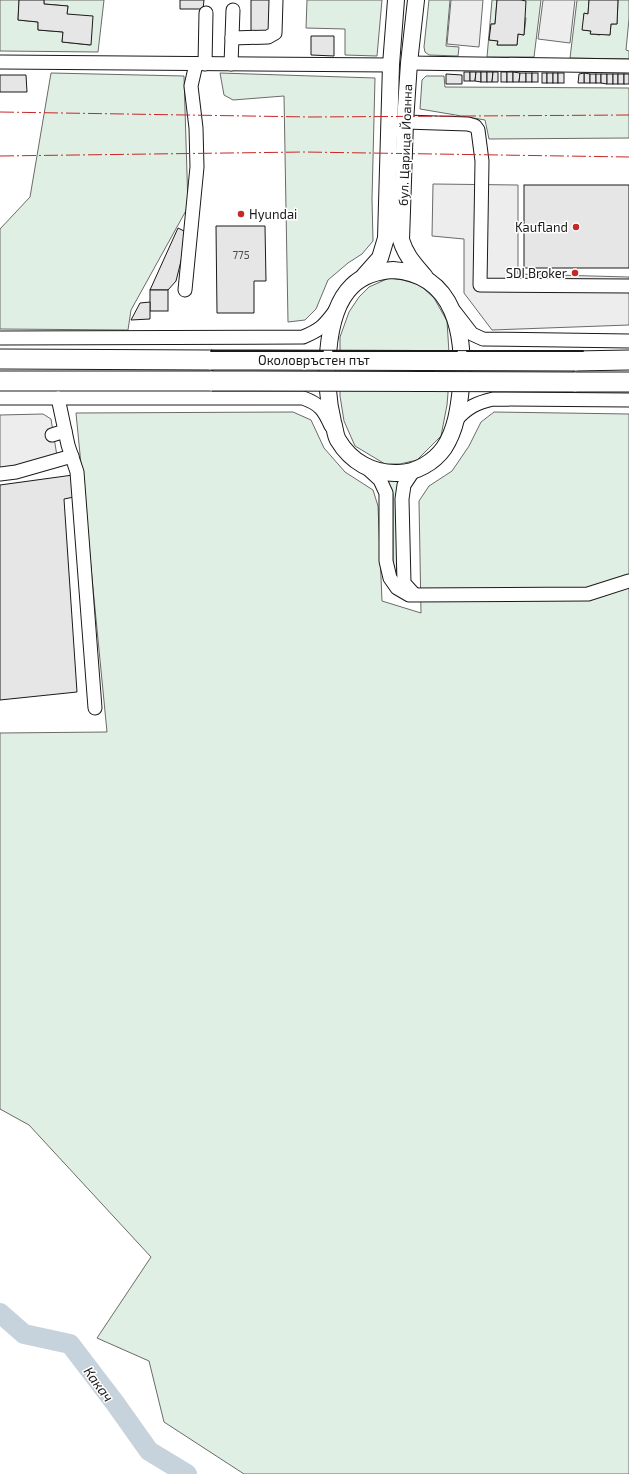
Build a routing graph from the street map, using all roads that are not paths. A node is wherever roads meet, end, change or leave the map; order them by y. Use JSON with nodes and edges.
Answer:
{"nodes":[{"id":1,"x":276,"y":0,"type":"edge"},
{"id":2,"x":396,"y":0,"type":"edge"},
{"id":3,"x":416,"y":0,"type":"edge"},
{"id":4,"x":233,"y":10,"type":"dead end"},
{"id":5,"x":206,"y":13,"type":"dead end"},
{"id":6,"x":232,"y":38,"type":"junction"},
{"id":7,"x":0,"y":62,"type":"edge"},
{"id":8,"x":409,"y":63,"type":"junction"},
{"id":9,"x":200,"y":64,"type":"junction"},
{"id":10,"x":231,"y":64,"type":"junction"},
{"id":11,"x":391,"y":65,"type":"junction"},
{"id":12,"x":629,"y":66,"type":"edge"},
{"id":13,"x":405,"y":122,"type":"junction"},
{"id":14,"x":364,"y":276,"type":"junction"},
{"id":15,"x":429,"y":281,"type":"junction"},
{"id":16,"x":629,"y":286,"type":"edge"},
{"id":17,"x":185,"y":290,"type":"dead end"},
{"id":18,"x":450,"y":304,"type":"junction"},
{"id":19,"x":337,"y":308,"type":"junction"},
{"id":20,"x":0,"y":338,"type":"edge"},
{"id":21,"x":629,"y":341,"type":"edge"},
{"id":22,"x":0,"y":359,"type":"edge"},
{"id":23,"x":629,"y":360,"type":"edge"},
{"id":24,"x":0,"y":381,"type":"edge"},
{"id":25,"x":629,"y":382,"type":"edge"},
{"id":26,"x":0,"y":398,"type":"edge"},
{"id":27,"x":58,"y":398,"type":"junction"},
{"id":28,"x":629,"y":400,"type":"edge"},
{"id":29,"x":456,"y":420,"type":"junction"},
{"id":30,"x":337,"y":438,"type":"junction"},
{"id":31,"x":72,"y":456,"type":"junction"},
{"id":32,"x":365,"y":467,"type":"junction"},
{"id":33,"x":414,"y":470,"type":"junction"},
{"id":34,"x":0,"y":474,"type":"edge"},
{"id":35,"x":629,"y":581,"type":"edge"},
{"id":36,"x":415,"y":596,"type":"junction"},
{"id":37,"x":95,"y":708,"type":"dead end"}],
"edges":[{"from":1,"to":6,"type":"street"},
{"from":2,"to":11,"type":"main road","name":"бул. Царица Йоанна"},
{"from":3,"to":8,"type":"main road","name":"бул. Царица Йоанна"},
{"from":4,"to":6,"type":"street"},
{"from":5,"to":9,"type":"street"},
{"from":6,"to":10,"type":"street"},
{"from":7,"to":9,"type":"street"},
{"from":8,"to":12,"type":"street"},
{"from":8,"to":13,"type":"main road","name":"бул. Царица Йоанна"},
{"from":9,"to":10,"type":"street"},
{"from":9,"to":17,"type":"street"},
{"from":10,"to":11,"type":"street"},
{"from":11,"to":14,"type":"main road","name":"бул. Царица Йоанна"},
{"from":13,"to":15,"type":"main road","name":"бул. Царица Йоанна"},
{"from":13,"to":16,"type":"street"},
{"from":14,"to":15,"type":"main road"},
{"from":14,"to":19,"type":"main road","name":"бул. Царица Йоанна"},
{"from":15,"to":18,"type":"main road","name":"бул. Царица Йоанна"},
{"from":18,"to":21,"type":"street"},
{"from":18,"to":29,"type":"main road"},
{"from":19,"to":20,"type":"street","name":"Околовръстен път"},
{"from":19,"to":30,"type":"main road","name":"бул. Царица Йоанна"},
{"from":22,"to":23,"type":"highway","name":"Околовръстен път","bridge":true},
{"from":24,"to":25,"type":"highway","name":"Околовръстен път","bridge":true},
{"from":26,"to":27,"type":"street"},
{"from":27,"to":30,"type":"street"},
{"from":27,"to":31,"type":"street"},
{"from":28,"to":29,"type":"street"},
{"from":29,"to":33,"type":"main road"},
{"from":30,"to":32,"type":"main road"},
{"from":31,"to":34,"type":"street"},
{"from":31,"to":37,"type":"street"},
{"from":32,"to":33,"type":"main road"},
{"from":32,"to":36,"type":"street"},
{"from":33,"to":36,"type":"street"},
{"from":35,"to":36,"type":"street"}]}
